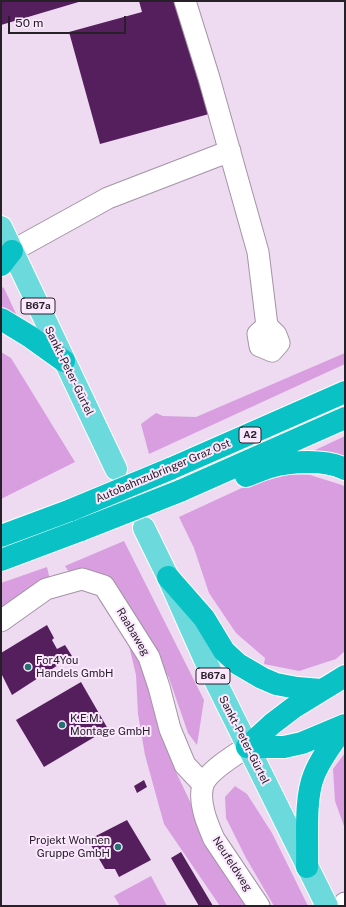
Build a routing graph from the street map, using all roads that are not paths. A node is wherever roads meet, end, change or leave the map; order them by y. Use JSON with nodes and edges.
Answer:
{"nodes":[{"id":1,"x":185,"y":1,"type":"edge"},
{"id":2,"x":230,"y":151,"type":"junction"},
{"id":3,"x":1,"y":227,"type":"edge"},
{"id":4,"x":5,"y":256,"type":"edge"},
{"id":5,"x":1,"y":319,"type":"edge"},
{"id":6,"x":267,"y":326,"type":"dead end"},
{"id":7,"x":64,"y":361,"type":"junction"},
{"id":8,"x":345,"y":392,"type":"edge"},
{"id":9,"x":345,"y":418,"type":"edge"},
{"id":10,"x":345,"y":468,"type":"edge"},
{"id":11,"x":116,"y":469,"type":"dead end"},
{"id":12,"x":211,"y":478,"type":"junction"},
{"id":13,"x":36,"y":522,"type":"junction"},
{"id":14,"x":1,"y":526,"type":"edge"},
{"id":15,"x":144,"y":528,"type":"dead end"},
{"id":16,"x":1,"y":536,"type":"edge"},
{"id":17,"x":1,"y":560,"type":"edge"},
{"id":18,"x":168,"y":577,"type":"junction"},
{"id":19,"x":1,"y":620,"type":"edge"},
{"id":20,"x":345,"y":676,"type":"edge"},
{"id":21,"x":321,"y":690,"type":"junction"},
{"id":22,"x":345,"y":726,"type":"edge"},
{"id":23,"x":247,"y":747,"type":"junction"},
{"id":24,"x":203,"y":784,"type":"junction"},
{"id":25,"x":307,"y":867,"type":"junction"},
{"id":26,"x":345,"y":903,"type":"edge"},
{"id":27,"x":259,"y":906,"type":"edge"},
{"id":28,"x":327,"y":906,"type":"edge"},
{"id":29,"x":342,"y":906,"type":"edge"}],
"edges":[{"from":1,"to":2,"type":"street"},
{"from":2,"to":4,"type":"street"},
{"from":2,"to":6,"type":"street"},
{"from":3,"to":4,"type":"main road","number":"B67a"},
{"from":4,"to":7,"type":"main road","name":"Sankt-Peter-Gürtel","number":"B67a"},
{"from":5,"to":7,"type":"highway"},
{"from":7,"to":11,"type":"main road","name":"Sankt-Peter-Gürtel","number":"B67a"},
{"from":8,"to":13,"type":"highway","name":"Autobahnzubringer Graz Ost","number":"A2","bridge":true},
{"from":9,"to":12,"type":"highway","name":"Autobahnzubringer Graz Ost","number":"A2"},
{"from":10,"to":12,"type":"highway"},
{"from":12,"to":17,"type":"highway","name":"Autobahnzubringer Graz Ost","number":"A2","bridge":true},
{"from":13,"to":14,"type":"highway"},
{"from":13,"to":16,"type":"highway","name":"Autobahnzubringer Graz Ost","number":"A2"},
{"from":15,"to":18,"type":"main road","name":"Sankt-Peter-Gürtel","number":"B67a"},
{"from":18,"to":21,"type":"highway"},
{"from":18,"to":23,"type":"main road","name":"Sankt-Peter-Gürtel","number":"B67a"},
{"from":19,"to":24,"type":"street","name":"Raabaweg"},
{"from":20,"to":21,"type":"highway"},
{"from":21,"to":23,"type":"highway"},
{"from":22,"to":23,"type":"highway"},
{"from":22,"to":25,"type":"highway"},
{"from":23,"to":24,"type":"street"},
{"from":23,"to":25,"type":"main road","name":"Sankt-Peter-Gürtel","number":"B67a"},
{"from":24,"to":27,"type":"street","name":"Neufeldweg"},
{"from":25,"to":28,"type":"main road","name":"Sankt-Peter-Gürtel","number":"B67a"},
{"from":26,"to":29,"type":"street"}]}
